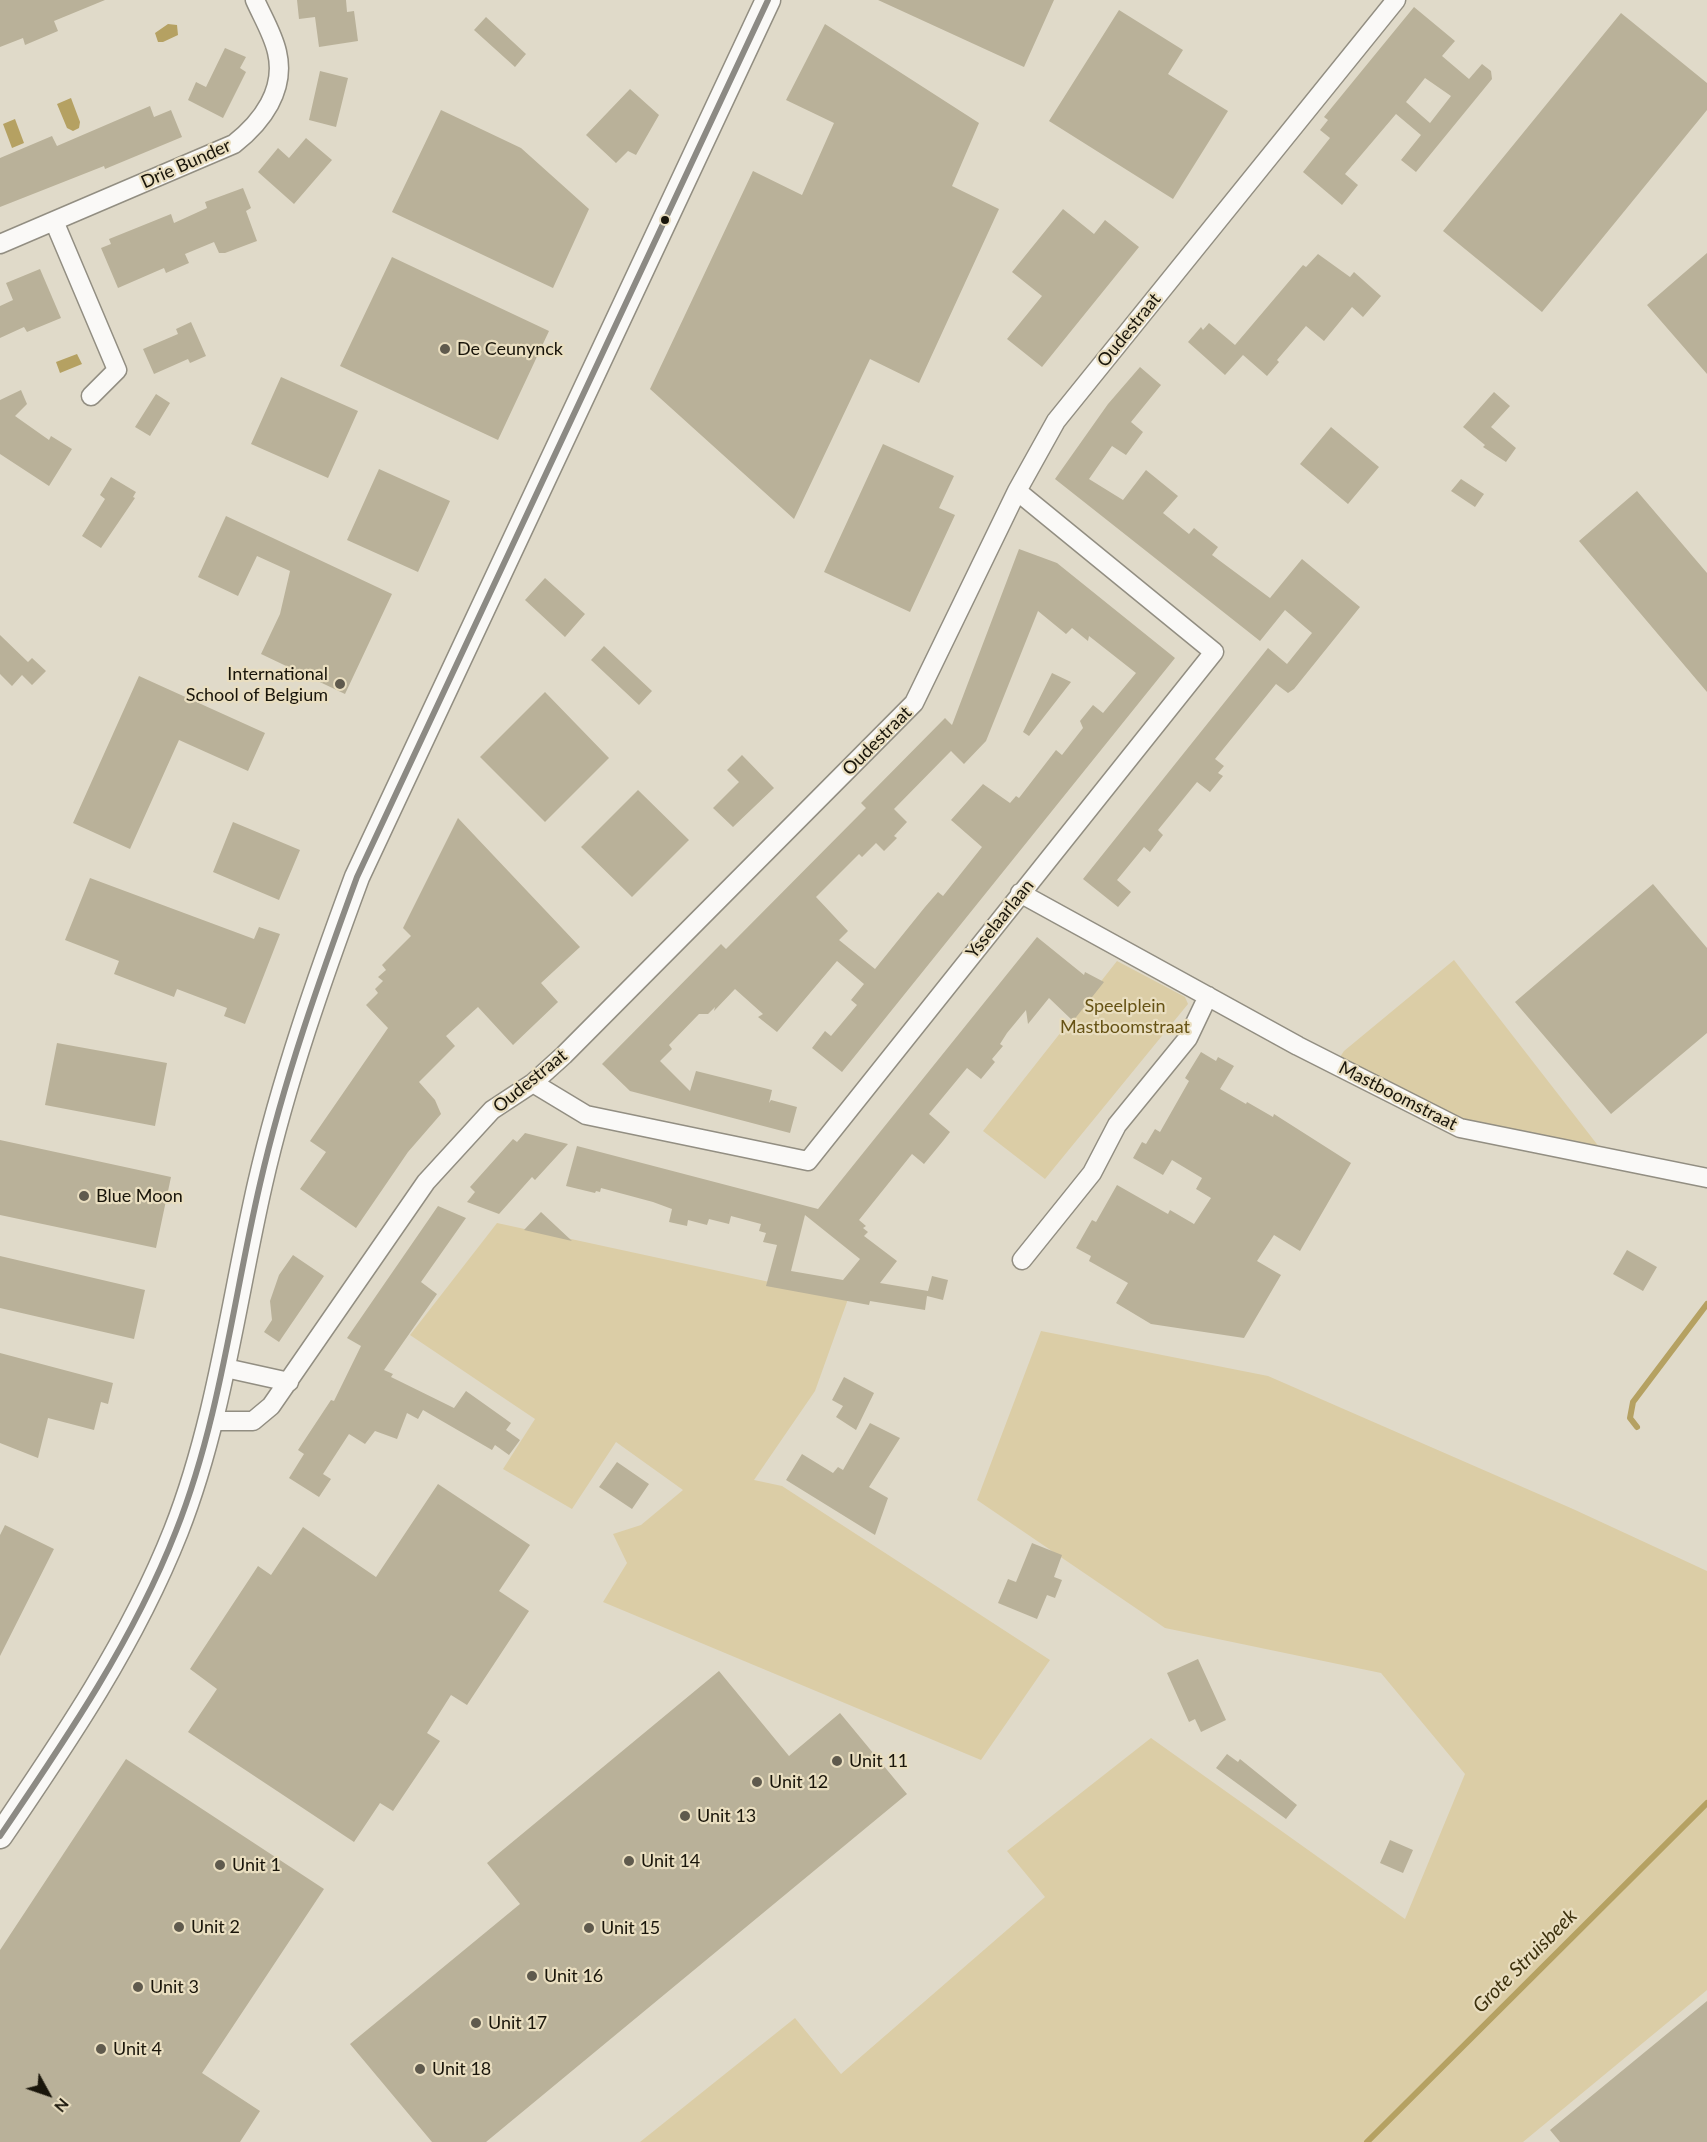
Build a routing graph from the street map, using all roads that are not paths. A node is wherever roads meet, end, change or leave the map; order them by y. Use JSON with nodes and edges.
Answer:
{"nodes":[{"id":1,"x":255,"y":0,"type":"edge"},
{"id":2,"x":768,"y":0,"type":"edge"},
{"id":3,"x":1396,"y":0,"type":"edge"},
{"id":4,"x":54,"y":221,"type":"junction"},
{"id":5,"x":0,"y":244,"type":"edge"},
{"id":6,"x":91,"y":396,"type":"dead end"},
{"id":7,"x":1017,"y":491,"type":"junction"},
{"id":8,"x":1020,"y":893,"type":"junction"},
{"id":9,"x":1208,"y":996,"type":"junction"},
{"id":10,"x":533,"y":1083,"type":"junction"},
{"id":11,"x":1707,"y":1178,"type":"edge"},
{"id":12,"x":1022,"y":1260,"type":"dead end"},
{"id":13,"x":221,"y":1367,"type":"junction"},
{"id":14,"x":289,"y":1382,"type":"junction"},
{"id":15,"x":208,"y":1421,"type":"junction"},
{"id":16,"x":0,"y":1836,"type":"edge"}],
"edges":[{"from":1,"to":4,"type":"street","name":"Drie Bunder"},
{"from":2,"to":13,"type":"street"},
{"from":3,"to":7,"type":"street","name":"Oudestraat"},
{"from":4,"to":5,"type":"street","name":"Drie Bunder"},
{"from":4,"to":6,"type":"street"},
{"from":7,"to":8,"type":"street","name":"Ysselaarlaan"},
{"from":7,"to":10,"type":"street","name":"Oudestraat"},
{"from":8,"to":9,"type":"street","name":"Mastboomstraat"},
{"from":8,"to":10,"type":"street","name":"Ysselaarlaan"},
{"from":9,"to":11,"type":"street","name":"Mastboomstraat"},
{"from":9,"to":12,"type":"street"},
{"from":10,"to":14,"type":"street","name":"Oudestraat"},
{"from":13,"to":14,"type":"street"},
{"from":13,"to":15,"type":"street"},
{"from":14,"to":15,"type":"street","name":"Oudestraat"},
{"from":15,"to":16,"type":"street"}]}
